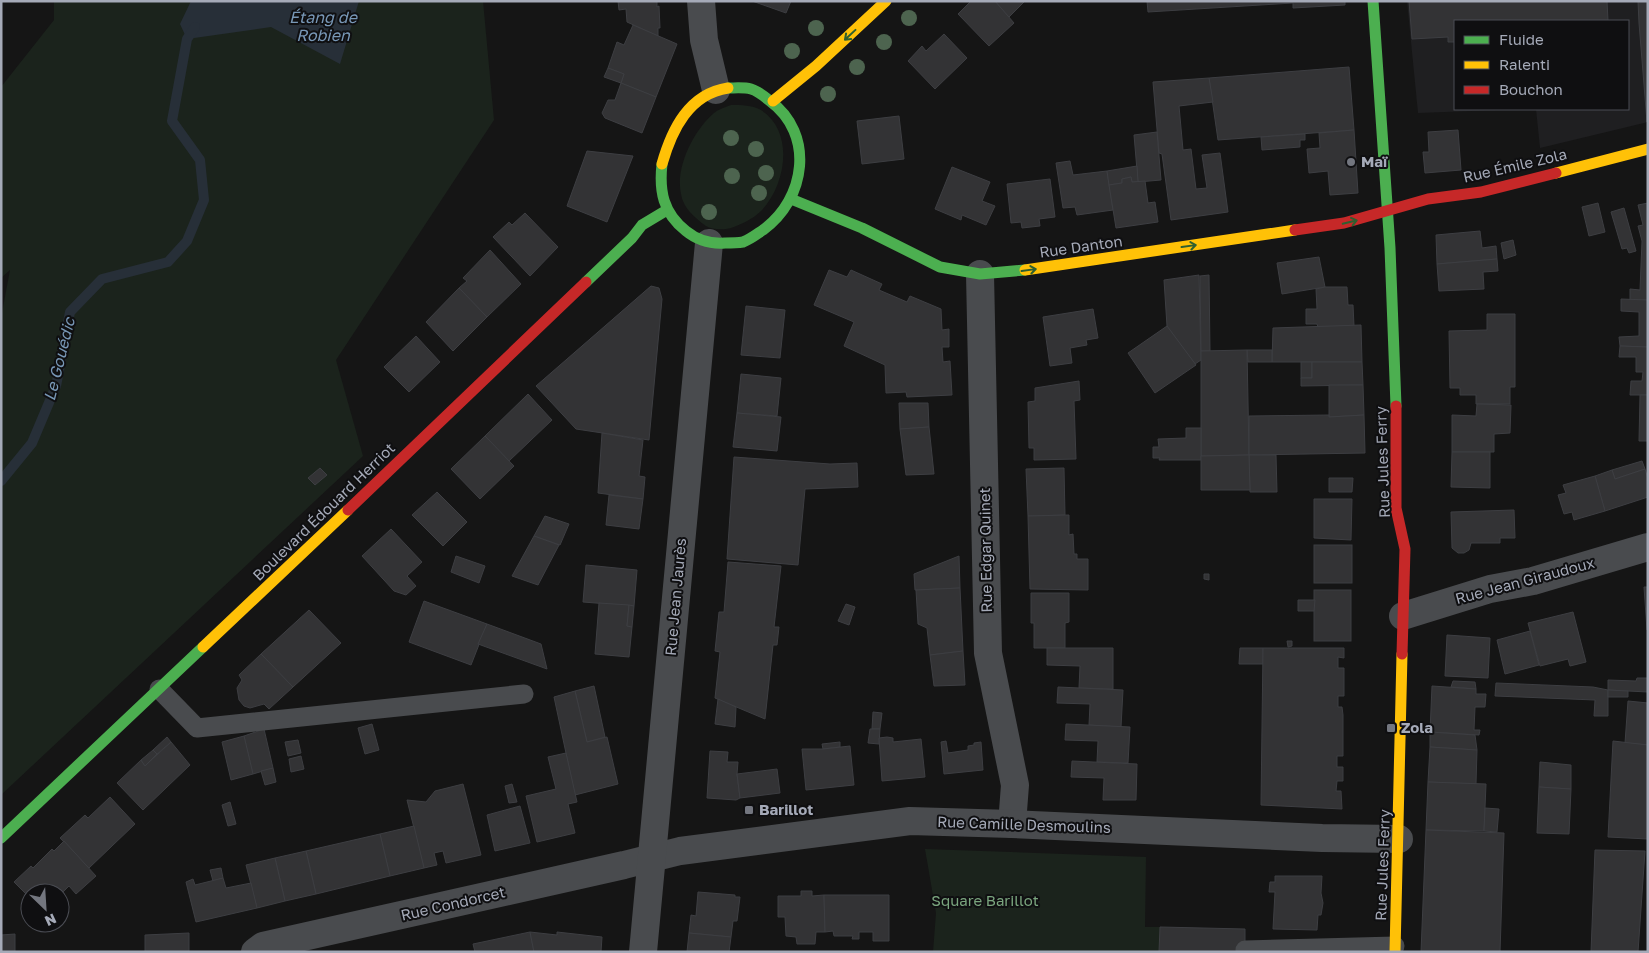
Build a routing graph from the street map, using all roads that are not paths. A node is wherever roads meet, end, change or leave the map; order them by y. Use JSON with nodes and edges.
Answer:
{"nodes":[{"id":1,"x":701,"y":1,"type":"edge"},
{"id":2,"x":886,"y":1,"type":"edge"},
{"id":3,"x":1373,"y":1,"type":"edge"},
{"id":4,"x":716,"y":90,"type":"junction"},
{"id":5,"x":773,"y":101,"type":"junction"},
{"id":6,"x":1648,"y":149,"type":"edge"},
{"id":7,"x":790,"y":199,"type":"junction"},
{"id":8,"x":667,"y":210,"type":"junction"},
{"id":9,"x":1388,"y":211,"type":"junction"},
{"id":10,"x":709,"y":243,"type":"junction"},
{"id":11,"x":980,"y":274,"type":"junction"},
{"id":12,"x":1648,"y":547,"type":"edge"},
{"id":13,"x":1403,"y":616,"type":"junction"},
{"id":14,"x":159,"y":689,"type":"junction"},
{"id":15,"x":524,"y":694,"type":"dead end"},
{"id":16,"x":1012,"y":824,"type":"junction"},
{"id":17,"x":1,"y":838,"type":"edge"},
{"id":18,"x":1399,"y":839,"type":"junction"},
{"id":19,"x":652,"y":857,"type":"junction"},
{"id":20,"x":1395,"y":949,"type":"edge"},
{"id":21,"x":1245,"y":950,"type":"dead end"},
{"id":22,"x":255,"y":952,"type":"edge"},
{"id":23,"x":643,"y":952,"type":"edge"}],
"edges":[{"from":1,"to":4,"type":"street"},
{"from":2,"to":5,"type":"street","one_way":true},
{"from":3,"to":9,"type":"street","name":"Rue Jules Ferry"},
{"from":4,"to":5,"type":"street"},
{"from":4,"to":8,"type":"street"},
{"from":5,"to":7,"type":"street"},
{"from":6,"to":9,"type":"street","name":"Rue Émile Zola"},
{"from":7,"to":10,"type":"street"},
{"from":7,"to":11,"type":"street","name":"Rue Danton"},
{"from":8,"to":10,"type":"street"},
{"from":8,"to":14,"type":"street","name":"Boulevard Édouard Herriot"},
{"from":11,"to":9,"type":"street","name":"Rue Danton","one_way":true},
{"from":9,"to":13,"type":"street","name":"Rue Jules Ferry"},
{"from":10,"to":19,"type":"street","name":"Rue Jean Jaurès"},
{"from":11,"to":16,"type":"street","name":"Rue Edgar Quinet"},
{"from":12,"to":13,"type":"street","name":"Rue Jean Giraudoux"},
{"from":13,"to":18,"type":"street","name":"Rue Jules Ferry"},
{"from":14,"to":15,"type":"lane"},
{"from":14,"to":17,"type":"street","name":"Boulevard Édouard Herriot"},
{"from":16,"to":18,"type":"street","name":"Rue Camille Desmoulins"},
{"from":16,"to":19,"type":"street","name":"Rue Camille Desmoulins"},
{"from":18,"to":20,"type":"street","name":"Rue Jules Ferry"},
{"from":19,"to":22,"type":"street","name":"Rue Condorcet"},
{"from":19,"to":23,"type":"street","name":"Rue Jean Jaurès"},
{"from":20,"to":21,"type":"lane"}]}
